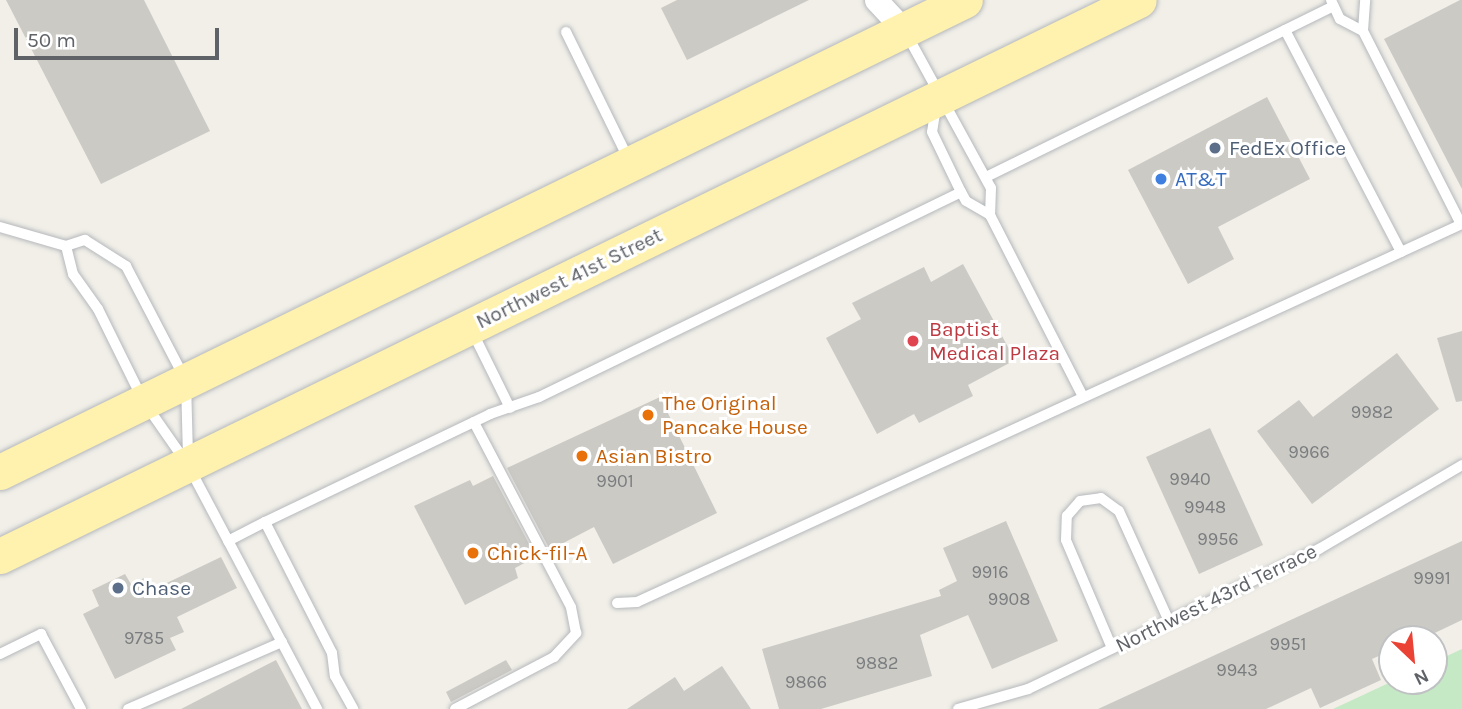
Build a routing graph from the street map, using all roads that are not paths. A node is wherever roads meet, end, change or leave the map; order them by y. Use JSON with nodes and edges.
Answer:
{"nodes":[{"id":1,"x":876,"y":0,"type":"edge"},
{"id":2,"x":965,"y":0,"type":"edge"},
{"id":3,"x":1139,"y":0,"type":"edge"},
{"id":4,"x":1365,"y":0,"type":"edge"},
{"id":5,"x":1332,"y":3,"type":"edge"},
{"id":6,"x":902,"y":15,"type":"edge"},
{"id":7,"x":1286,"y":30,"type":"junction"},
{"id":8,"x":1363,"y":31,"type":"junction"},
{"id":9,"x":566,"y":32,"type":"dead end"},
{"id":10,"x":938,"y":98,"type":"junction"},
{"id":11,"x":630,"y":163,"type":"junction"},
{"id":12,"x":986,"y":177,"type":"junction"},
{"id":13,"x":961,"y":192,"type":"junction"},
{"id":14,"x":990,"y":215,"type":"junction"},
{"id":15,"x":1461,"y":224,"type":"edge"},
{"id":16,"x":0,"y":227,"type":"edge"},
{"id":17,"x":66,"y":246,"type":"junction"},
{"id":18,"x":1401,"y":252,"type":"junction"},
{"id":19,"x":470,"y":327,"type":"junction"},
{"id":20,"x":186,"y":381,"type":"junction"},
{"id":21,"x":1082,"y":395,"type":"junction"},
{"id":22,"x":144,"y":402,"type":"junction"},
{"id":23,"x":510,"y":408,"type":"junction"},
{"id":24,"x":474,"y":422,"type":"junction"},
{"id":25,"x":188,"y":465,"type":"junction"},
{"id":26,"x":1462,"y":465,"type":"edge"},
{"id":27,"x":0,"y":472,"type":"edge"},
{"id":28,"x":265,"y":522,"type":"junction"},
{"id":29,"x":228,"y":541,"type":"junction"},
{"id":30,"x":0,"y":556,"type":"edge"},
{"id":31,"x":617,"y":603,"type":"dead end"},
{"id":32,"x":1169,"y":621,"type":"junction"},
{"id":33,"x":282,"y":642,"type":"junction"},
{"id":34,"x":1112,"y":648,"type":"junction"},
{"id":35,"x":0,"y":654,"type":"edge"},
{"id":36,"x":81,"y":709,"type":"edge"},
{"id":37,"x":128,"y":709,"type":"edge"},
{"id":38,"x":317,"y":709,"type":"edge"},
{"id":39,"x":353,"y":709,"type":"edge"},
{"id":40,"x":455,"y":709,"type":"edge"},
{"id":41,"x":958,"y":709,"type":"edge"}],
"edges":[{"from":1,"to":6,"type":"street"},
{"from":2,"to":6,"type":"main road"},
{"from":3,"to":10,"type":"main road","name":"Northwest 41st Street"},
{"from":4,"to":8,"type":"lane"},
{"from":5,"to":7,"type":"lane"},
{"from":5,"to":8,"type":"lane"},
{"from":6,"to":10,"type":"lane"},
{"from":6,"to":11,"type":"main road"},
{"from":7,"to":12,"type":"lane"},
{"from":7,"to":18,"type":"lane"},
{"from":8,"to":15,"type":"lane"},
{"from":9,"to":11,"type":"lane"},
{"from":10,"to":12,"type":"lane"},
{"from":10,"to":13,"type":"lane"},
{"from":10,"to":19,"type":"main road","name":"Northwest 41st Street"},
{"from":11,"to":20,"type":"main road"},
{"from":12,"to":14,"type":"lane"},
{"from":13,"to":14,"type":"lane"},
{"from":13,"to":23,"type":"lane"},
{"from":14,"to":21,"type":"lane"},
{"from":15,"to":18,"type":"lane"},
{"from":16,"to":17,"type":"lane"},
{"from":17,"to":20,"type":"lane"},
{"from":17,"to":22,"type":"lane"},
{"from":18,"to":21,"type":"lane"},
{"from":19,"to":23,"type":"lane"},
{"from":19,"to":25,"type":"main road","name":"Northwest 41st Street"},
{"from":20,"to":22,"type":"main road"},
{"from":20,"to":25,"type":"lane"},
{"from":21,"to":31,"type":"lane"},
{"from":22,"to":25,"type":"lane"},
{"from":22,"to":27,"type":"main road"},
{"from":23,"to":24,"type":"lane"},
{"from":24,"to":28,"type":"lane"},
{"from":24,"to":40,"type":"lane"},
{"from":25,"to":29,"type":"lane"},
{"from":25,"to":30,"type":"main road","name":"Northwest 41st Street"},
{"from":26,"to":32,"type":"lane","name":"Northwest 43rd Terrace"},
{"from":28,"to":29,"type":"lane"},
{"from":28,"to":39,"type":"lane"},
{"from":29,"to":33,"type":"lane"},
{"from":32,"to":34,"type":"lane","name":"Northwest 43rd Terrace"},
{"from":32,"to":34,"type":"lane"},
{"from":33,"to":37,"type":"lane"},
{"from":33,"to":38,"type":"lane"},
{"from":34,"to":41,"type":"lane","name":"Northwest 43rd Terrace"},
{"from":35,"to":36,"type":"lane"}]}
